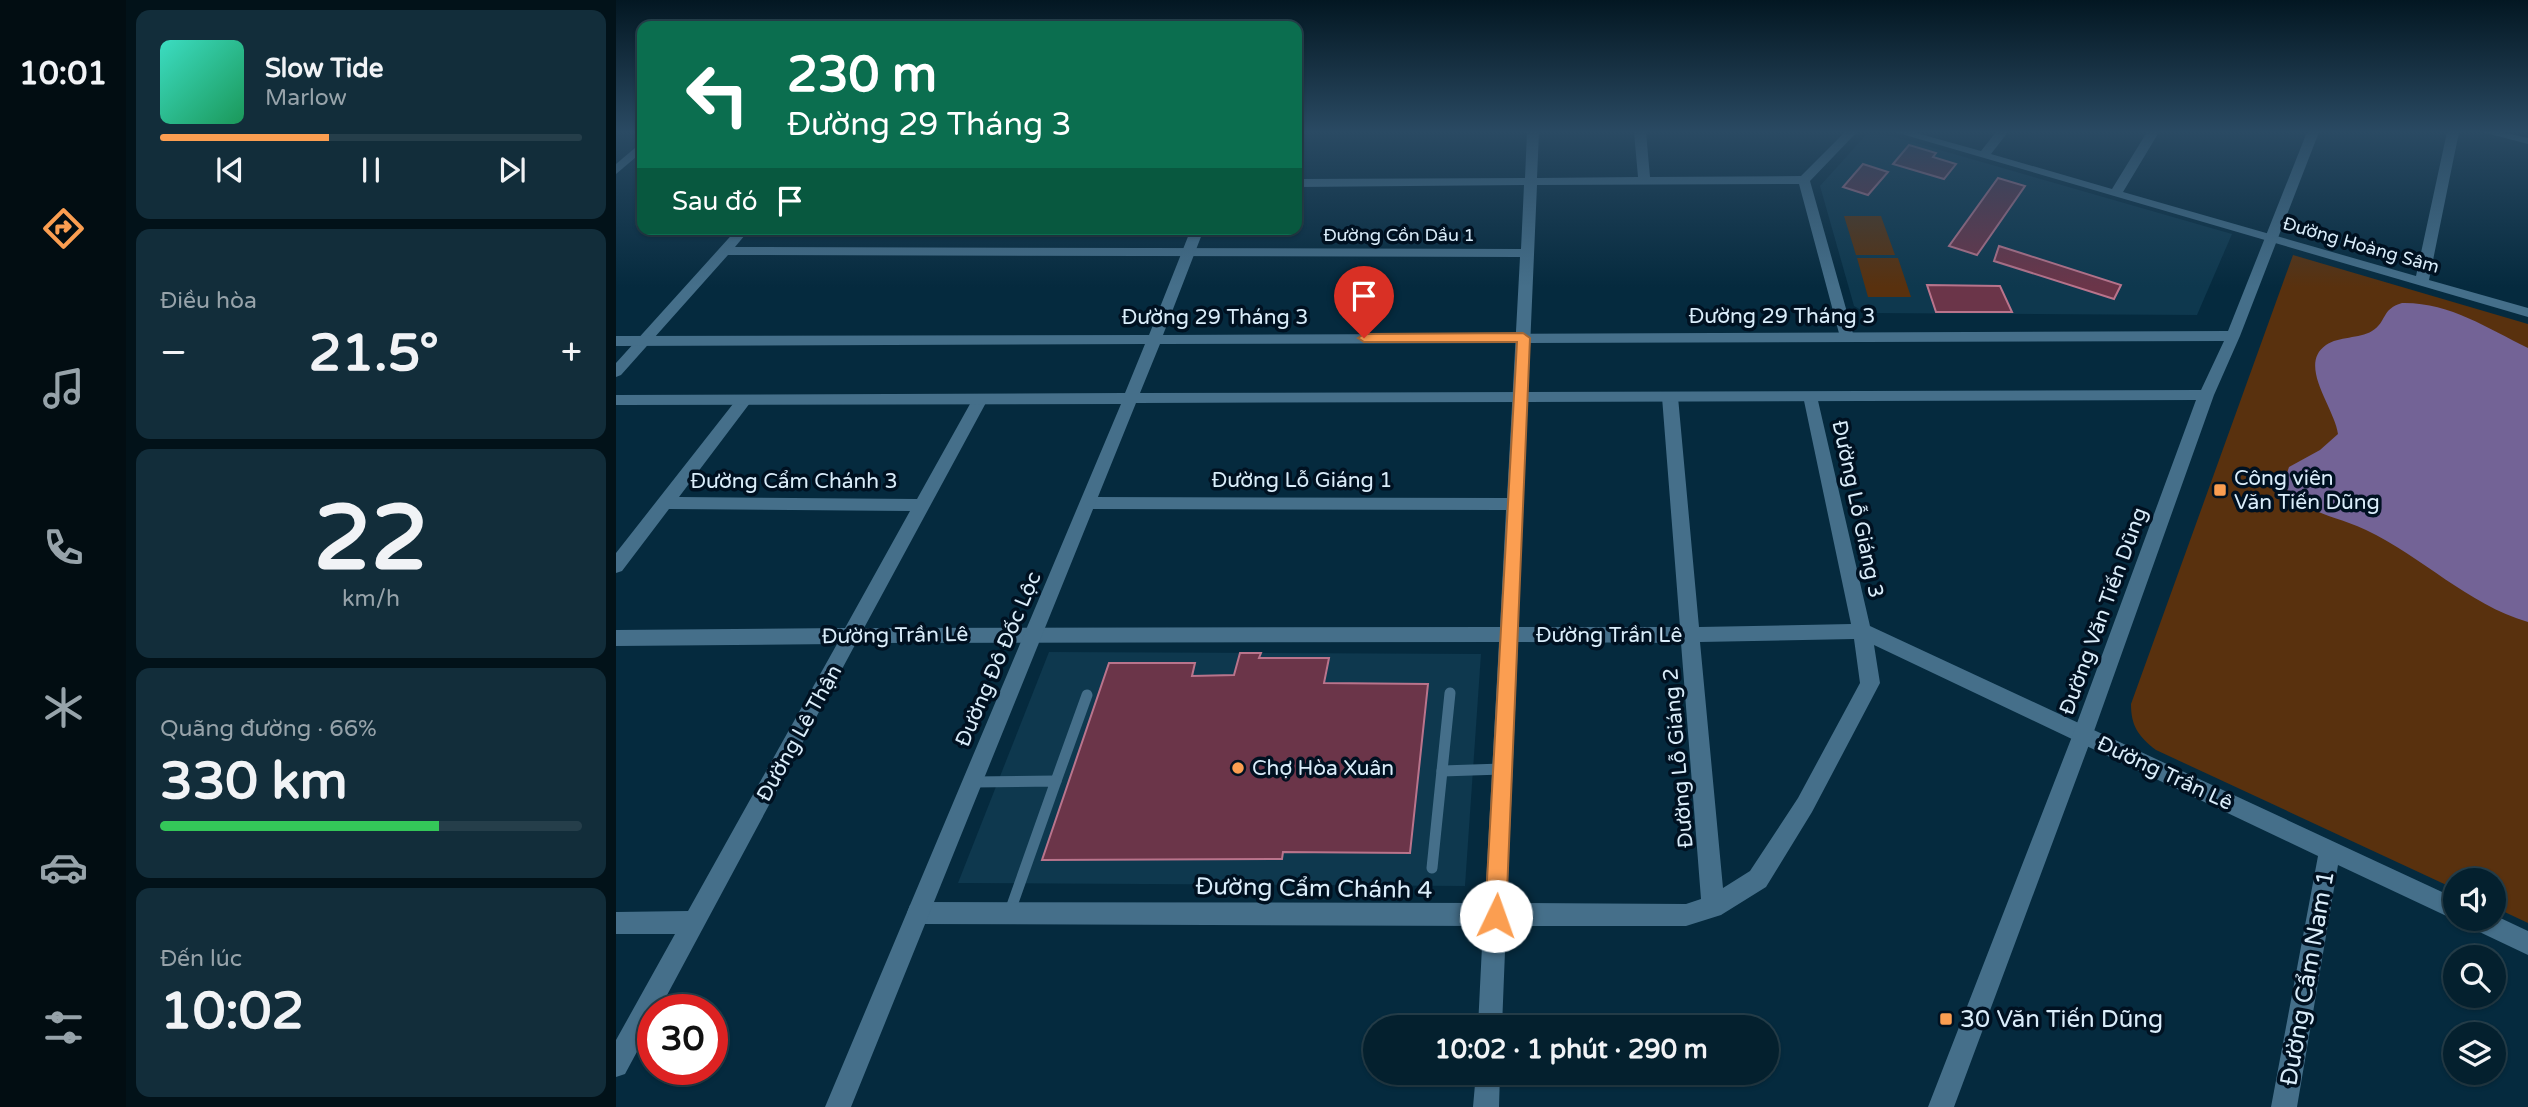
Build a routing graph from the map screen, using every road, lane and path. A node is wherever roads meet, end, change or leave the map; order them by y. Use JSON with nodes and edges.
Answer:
{"nodes":[{"id":1,"x":1531,"y":184,"type":"edge"},
{"id":2,"x":1805,"y":184,"type":"edge"},
{"id":3,"x":2084,"y":184,"type":"edge"},
{"id":4,"x":2122,"y":184,"type":"edge"},
{"id":5,"x":2293,"y":184,"type":"edge"},
{"id":6,"x":2442,"y":184,"type":"edge"},
{"id":7,"x":2116,"y":193,"type":"junction"},
{"id":8,"x":739,"y":235,"type":"edge"},
{"id":9,"x":1196,"y":235,"type":"edge"},
{"id":10,"x":2272,"y":238,"type":"junction"},
{"id":11,"x":724,"y":251,"type":"junction"},
{"id":12,"x":1189,"y":251,"type":"junction"},
{"id":13,"x":1527,"y":253,"type":"junction"},
{"id":14,"x":2422,"y":281,"type":"junction"},
{"id":15,"x":2528,"y":313,"type":"edge"},
{"id":16,"x":2233,"y":336,"type":"junction"},
{"id":17,"x":1847,"y":337,"type":"junction"},
{"id":18,"x":1523,"y":338,"type":"junction"},
{"id":19,"x":1153,"y":339,"type":"junction"},
{"id":20,"x":645,"y":340,"type":"junction"},
{"id":21,"x":616,"y":341,"type":"edge"},
{"id":22,"x":616,"y":372,"type":"edge"},
{"id":23,"x":2206,"y":395,"type":"junction"},
{"id":24,"x":1811,"y":396,"type":"junction"},
{"id":25,"x":1520,"y":397,"type":"junction"},
{"id":26,"x":1670,"y":397,"type":"junction"},
{"id":27,"x":1129,"y":398,"type":"junction"},
{"id":28,"x":745,"y":399,"type":"junction"},
{"id":29,"x":980,"y":399,"type":"junction"},
{"id":30,"x":616,"y":400,"type":"edge"},
{"id":31,"x":664,"y":503,"type":"junction"},
{"id":32,"x":1089,"y":503,"type":"junction"},
{"id":33,"x":1515,"y":504,"type":"junction"},
{"id":34,"x":923,"y":505,"type":"junction"},
{"id":35,"x":616,"y":566,"type":"edge"},
{"id":36,"x":1862,"y":631,"type":"junction"},
{"id":37,"x":1032,"y":634,"type":"junction"},
{"id":38,"x":1690,"y":635,"type":"junction"},
{"id":39,"x":852,"y":636,"type":"junction"},
{"id":40,"x":1508,"y":636,"type":"junction"},
{"id":41,"x":616,"y":638,"type":"edge"},
{"id":42,"x":1450,"y":692,"type":"dead end"},
{"id":43,"x":1087,"y":695,"type":"dead end"},
{"id":44,"x":2083,"y":734,"type":"junction"},
{"id":45,"x":1502,"y":769,"type":"junction"},
{"id":46,"x":1442,"y":771,"type":"junction"},
{"id":47,"x":1056,"y":781,"type":"junction"},
{"id":48,"x":971,"y":782,"type":"junction"},
{"id":49,"x":2330,"y":850,"type":"junction"},
{"id":50,"x":1432,"y":868,"type":"dead end"},
{"id":51,"x":2443,"y":903,"type":"edge"},
{"id":52,"x":1713,"y":907,"type":"junction"},
{"id":53,"x":1010,"y":912,"type":"junction"},
{"id":54,"x":918,"y":913,"type":"junction"},
{"id":55,"x":1496,"y":916,"type":"junction"},
{"id":56,"x":695,"y":922,"type":"junction"},
{"id":57,"x":616,"y":923,"type":"edge"},
{"id":58,"x":2502,"y":931,"type":"edge"},
{"id":59,"x":2528,"y":943,"type":"edge"},
{"id":60,"x":1491,"y":1015,"type":"edge"},
{"id":61,"x":616,"y":1065,"type":"edge"},
{"id":62,"x":1487,"y":1085,"type":"edge"},
{"id":63,"x":838,"y":1107,"type":"edge"},
{"id":64,"x":1486,"y":1107,"type":"edge"},
{"id":65,"x":1941,"y":1107,"type":"edge"},
{"id":66,"x":2284,"y":1107,"type":"edge"}],
"edges":[{"from":1,"to":13,"type":"street"},
{"from":2,"to":17,"type":"street"},
{"from":3,"to":7,"type":"street","name":"Đường Hoàng Sâm"},
{"from":4,"to":7,"type":"street"},
{"from":5,"to":10,"type":"street","name":"Đường Văn Tiến Dũng"},
{"from":6,"to":14,"type":"street"},
{"from":7,"to":10,"type":"street","name":"Đường Hoàng Sâm"},
{"from":8,"to":11,"type":"street"},
{"from":9,"to":12,"type":"street","name":"Đường Đô Đốc Lộc"},
{"from":10,"to":14,"type":"street","name":"Đường Hoàng Sâm"},
{"from":10,"to":16,"type":"street","name":"Đường Văn Tiến Dũng"},
{"from":11,"to":12,"type":"street","name":"Đường Cồn Dầu 1"},
{"from":11,"to":20,"type":"street"},
{"from":12,"to":13,"type":"street","name":"Đường Cồn Dầu 1"},
{"from":12,"to":19,"type":"street","name":"Đường Đô Đốc Lộc"},
{"from":13,"to":18,"type":"street"},
{"from":14,"to":15,"type":"street","name":"Đường Hoàng Sâm"},
{"from":16,"to":17,"type":"street","name":"Đường 29 Tháng 3"},
{"from":16,"to":23,"type":"street","name":"Đường Văn Tiến Dũng"},
{"from":17,"to":18,"type":"street","name":"Đường 29 Tháng 3"},
{"from":18,"to":19,"type":"street","name":"Đường 29 Tháng 3"},
{"from":18,"to":25,"type":"street"},
{"from":19,"to":20,"type":"street","name":"Đường 29 Tháng 3"},
{"from":19,"to":27,"type":"street","name":"Đường Đô Đốc Lộc"},
{"from":20,"to":21,"type":"street","name":"Đường 29 Tháng 3"},
{"from":20,"to":22,"type":"street"},
{"from":23,"to":24,"type":"street"},
{"from":23,"to":44,"type":"street","name":"Đường Văn Tiến Dũng"},
{"from":24,"to":26,"type":"street"},
{"from":24,"to":36,"type":"street","name":"Đường Lỗ Giáng 3"},
{"from":25,"to":26,"type":"street"},
{"from":25,"to":27,"type":"street"},
{"from":25,"to":33,"type":"street"},
{"from":26,"to":38,"type":"street","name":"Đường Lỗ Giáng 2"},
{"from":27,"to":29,"type":"street"},
{"from":27,"to":32,"type":"street","name":"Đường Đô Đốc Lộc"},
{"from":28,"to":29,"type":"street"},
{"from":28,"to":30,"type":"street"},
{"from":28,"to":31,"type":"street"},
{"from":29,"to":34,"type":"street","name":"Đường Lê Thận"},
{"from":31,"to":34,"type":"street","name":"Đường Cẩm Chánh 3"},
{"from":31,"to":35,"type":"street"},
{"from":32,"to":33,"type":"street","name":"Đường Lỗ Giáng 1"},
{"from":32,"to":37,"type":"street","name":"Đường Đô Đốc Lộc"},
{"from":33,"to":40,"type":"street"},
{"from":34,"to":39,"type":"street","name":"Đường Lê Thận"},
{"from":36,"to":38,"type":"street","name":"Đường Trần Lê"},
{"from":36,"to":44,"type":"street","name":"Đường Trần Lê"},
{"from":36,"to":52,"type":"street","name":"Đường Cẩm Chánh 4"},
{"from":37,"to":39,"type":"street","name":"Đường Trần Lê"},
{"from":37,"to":40,"type":"street","name":"Đường Trần Lê"},
{"from":37,"to":48,"type":"street","name":"Đường Đô Đốc Lộc"},
{"from":38,"to":40,"type":"street","name":"Đường Trần Lê"},
{"from":38,"to":52,"type":"street","name":"Đường Lỗ Giáng 2"},
{"from":39,"to":41,"type":"street","name":"Đường Trần Lê"},
{"from":39,"to":56,"type":"street","name":"Đường Lê Thận"},
{"from":40,"to":45,"type":"street"},
{"from":42,"to":46,"type":"lane"},
{"from":43,"to":47,"type":"lane"},
{"from":44,"to":49,"type":"street","name":"Đường Trần Lê"},
{"from":44,"to":65,"type":"street","name":"Đường Văn Tiến Dũng"},
{"from":45,"to":46,"type":"lane"},
{"from":45,"to":55,"type":"street"},
{"from":46,"to":50,"type":"lane"},
{"from":47,"to":48,"type":"lane"},
{"from":47,"to":53,"type":"lane"},
{"from":48,"to":54,"type":"street","name":"Đường Đô Đốc Lộc"},
{"from":49,"to":51,"type":"street","name":"Đường Trần Lê"},
{"from":49,"to":66,"type":"street","name":"Đường Cẩm Nam 1"},
{"from":52,"to":55,"type":"street","name":"Đường Cẩm Chánh 4"},
{"from":53,"to":54,"type":"street","name":"Đường Cẩm Chánh 4"},
{"from":53,"to":55,"type":"street","name":"Đường Cẩm Chánh 4"},
{"from":54,"to":63,"type":"street","name":"Đường Đô Đốc Lộc"},
{"from":55,"to":60,"type":"street"},
{"from":56,"to":57,"type":"street"},
{"from":56,"to":61,"type":"street","name":"Đường Lê Thận"},
{"from":58,"to":59,"type":"street"},
{"from":62,"to":64,"type":"street"}]}
